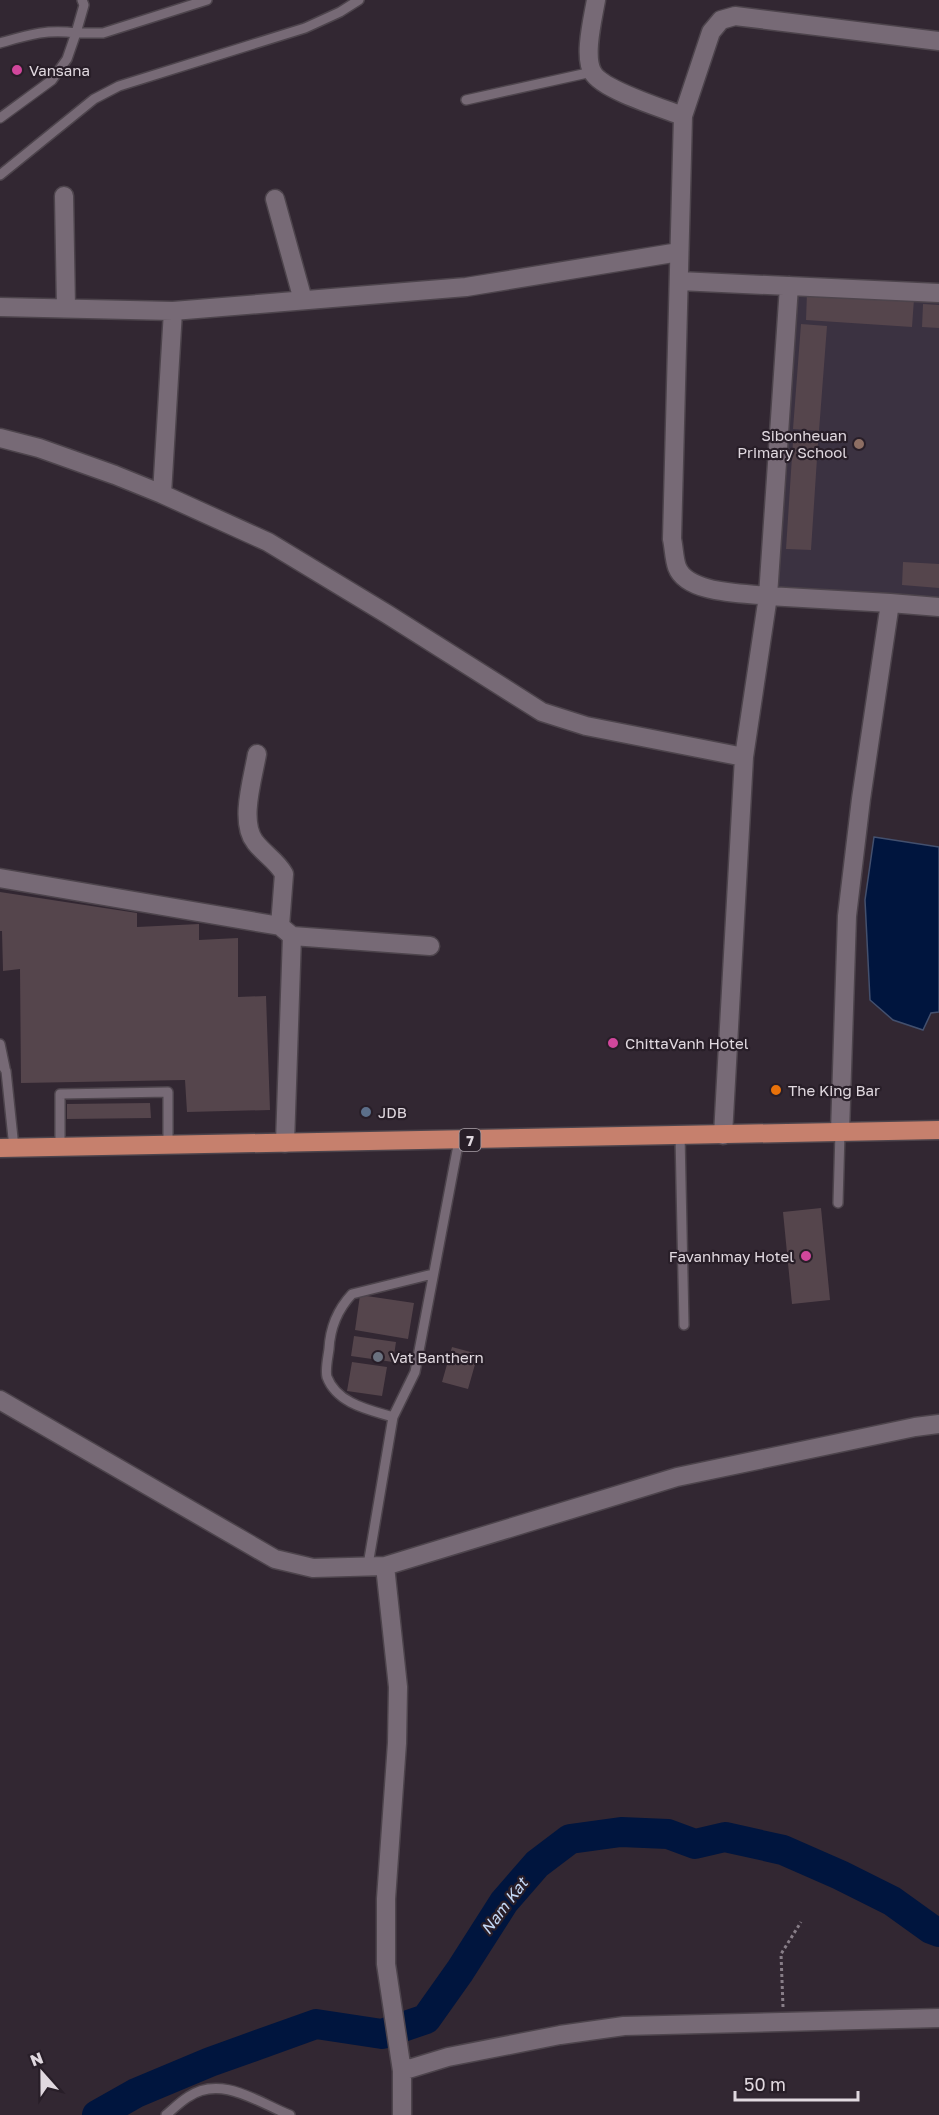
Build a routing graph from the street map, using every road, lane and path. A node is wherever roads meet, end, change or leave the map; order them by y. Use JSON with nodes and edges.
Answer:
{"nodes":[{"id":1,"x":82,"y":0,"type":"edge"},
{"id":2,"x":207,"y":0,"type":"edge"},
{"id":3,"x":359,"y":0,"type":"edge"},
{"id":4,"x":596,"y":0,"type":"edge"},
{"id":5,"x":76,"y":33,"type":"junction"},
{"id":6,"x":939,"y":41,"type":"edge"},
{"id":7,"x":0,"y":43,"type":"edge"},
{"id":8,"x":592,"y":72,"type":"junction"},
{"id":9,"x":466,"y":100,"type":"dead end"},
{"id":10,"x":683,"y":116,"type":"junction"},
{"id":11,"x":0,"y":118,"type":"edge"},
{"id":12,"x":0,"y":175,"type":"edge"},
{"id":13,"x":64,"y":196,"type":"dead end"},
{"id":14,"x":275,"y":199,"type":"dead end"},
{"id":15,"x":679,"y":252,"type":"junction"},
{"id":16,"x":679,"y":281,"type":"junction"},
{"id":17,"x":789,"y":286,"type":"junction"},
{"id":18,"x":939,"y":293,"type":"edge"},
{"id":19,"x":303,"y":300,"type":"junction"},
{"id":20,"x":0,"y":307,"type":"edge"},
{"id":21,"x":66,"y":308,"type":"junction"},
{"id":22,"x":173,"y":311,"type":"junction"},
{"id":23,"x":0,"y":438,"type":"edge"},
{"id":24,"x":162,"y":494,"type":"junction"},
{"id":25,"x":768,"y":596,"type":"junction"},
{"id":26,"x":890,"y":603,"type":"junction"},
{"id":27,"x":939,"y":607,"type":"edge"},
{"id":28,"x":257,"y":754,"type":"dead end"},
{"id":29,"x":744,"y":757,"type":"junction"},
{"id":30,"x":0,"y":878,"type":"edge"},
{"id":31,"x":286,"y":931,"type":"junction"},
{"id":32,"x":430,"y":946,"type":"dead end"},
{"id":33,"x":0,"y":1044,"type":"edge"},
{"id":34,"x":0,"y":1062,"type":"edge"},
{"id":35,"x":6,"y":1071,"type":"junction"},
{"id":36,"x":939,"y":1130,"type":"edge"},
{"id":37,"x":840,"y":1132,"type":"junction"},
{"id":38,"x":723,"y":1135,"type":"junction"},
{"id":39,"x":680,"y":1136,"type":"junction"},
{"id":40,"x":459,"y":1140,"type":"junction"},
{"id":41,"x":285,"y":1143,"type":"junction"},
{"id":42,"x":168,"y":1145,"type":"junction"},
{"id":43,"x":60,"y":1147,"type":"junction"},
{"id":44,"x":7,"y":1148,"type":"edge"},
{"id":45,"x":838,"y":1203,"type":"dead end"},
{"id":46,"x":433,"y":1274,"type":"junction"},
{"id":47,"x":684,"y":1325,"type":"dead end"},
{"id":48,"x":0,"y":1400,"type":"edge"},
{"id":49,"x":393,"y":1417,"type":"junction"},
{"id":50,"x":939,"y":1424,"type":"edge"},
{"id":51,"x":377,"y":1566,"type":"junction"},
{"id":52,"x":801,"y":1922,"type":"dead end"},
{"id":53,"x":939,"y":2018,"type":"edge"},
{"id":54,"x":784,"y":2021,"type":"junction"},
{"id":55,"x":402,"y":2071,"type":"junction"},
{"id":56,"x":166,"y":2115,"type":"edge"},
{"id":57,"x":290,"y":2115,"type":"edge"},
{"id":58,"x":402,"y":2115,"type":"edge"}],
"edges":[{"from":1,"to":5,"type":"lane"},
{"from":2,"to":5,"type":"lane"},
{"from":3,"to":12,"type":"lane"},
{"from":4,"to":8,"type":"street"},
{"from":5,"to":7,"type":"lane"},
{"from":5,"to":11,"type":"lane"},
{"from":6,"to":10,"type":"street"},
{"from":8,"to":9,"type":"lane"},
{"from":8,"to":10,"type":"street"},
{"from":10,"to":15,"type":"street"},
{"from":13,"to":21,"type":"street"},
{"from":14,"to":19,"type":"street"},
{"from":15,"to":16,"type":"street"},
{"from":15,"to":19,"type":"street"},
{"from":16,"to":17,"type":"street"},
{"from":16,"to":25,"type":"street"},
{"from":17,"to":18,"type":"street"},
{"from":17,"to":25,"type":"street"},
{"from":19,"to":22,"type":"street"},
{"from":20,"to":21,"type":"street"},
{"from":21,"to":22,"type":"street"},
{"from":22,"to":24,"type":"street"},
{"from":23,"to":24,"type":"street"},
{"from":24,"to":29,"type":"street"},
{"from":25,"to":26,"type":"street"},
{"from":25,"to":29,"type":"street"},
{"from":26,"to":27,"type":"street"},
{"from":26,"to":37,"type":"street"},
{"from":28,"to":31,"type":"street"},
{"from":29,"to":38,"type":"street"},
{"from":30,"to":31,"type":"street"},
{"from":31,"to":32,"type":"street"},
{"from":31,"to":41,"type":"street"},
{"from":33,"to":35,"type":"lane"},
{"from":34,"to":35,"type":"lane"},
{"from":35,"to":44,"type":"lane"},
{"from":36,"to":37,"type":"highway","number":"7"},
{"from":37,"to":38,"type":"highway","number":"7"},
{"from":37,"to":45,"type":"lane"},
{"from":38,"to":39,"type":"highway","number":"7"},
{"from":39,"to":40,"type":"highway","number":"7"},
{"from":39,"to":47,"type":"lane"},
{"from":40,"to":41,"type":"highway","number":"7"},
{"from":40,"to":46,"type":"lane"},
{"from":41,"to":42,"type":"highway","number":"7"},
{"from":42,"to":43,"type":"highway","number":"7"},
{"from":42,"to":43,"type":"lane"},
{"from":43,"to":44,"type":"highway","number":"7"},
{"from":46,"to":49,"type":"lane"},
{"from":46,"to":49,"type":"lane"},
{"from":48,"to":51,"type":"street"},
{"from":49,"to":51,"type":"lane"},
{"from":50,"to":51,"type":"street"},
{"from":51,"to":55,"type":"street"},
{"from":52,"to":54,"type":"path"},
{"from":53,"to":54,"type":"street"},
{"from":54,"to":55,"type":"street"},
{"from":55,"to":58,"type":"street"},
{"from":56,"to":57,"type":"lane"}]}
